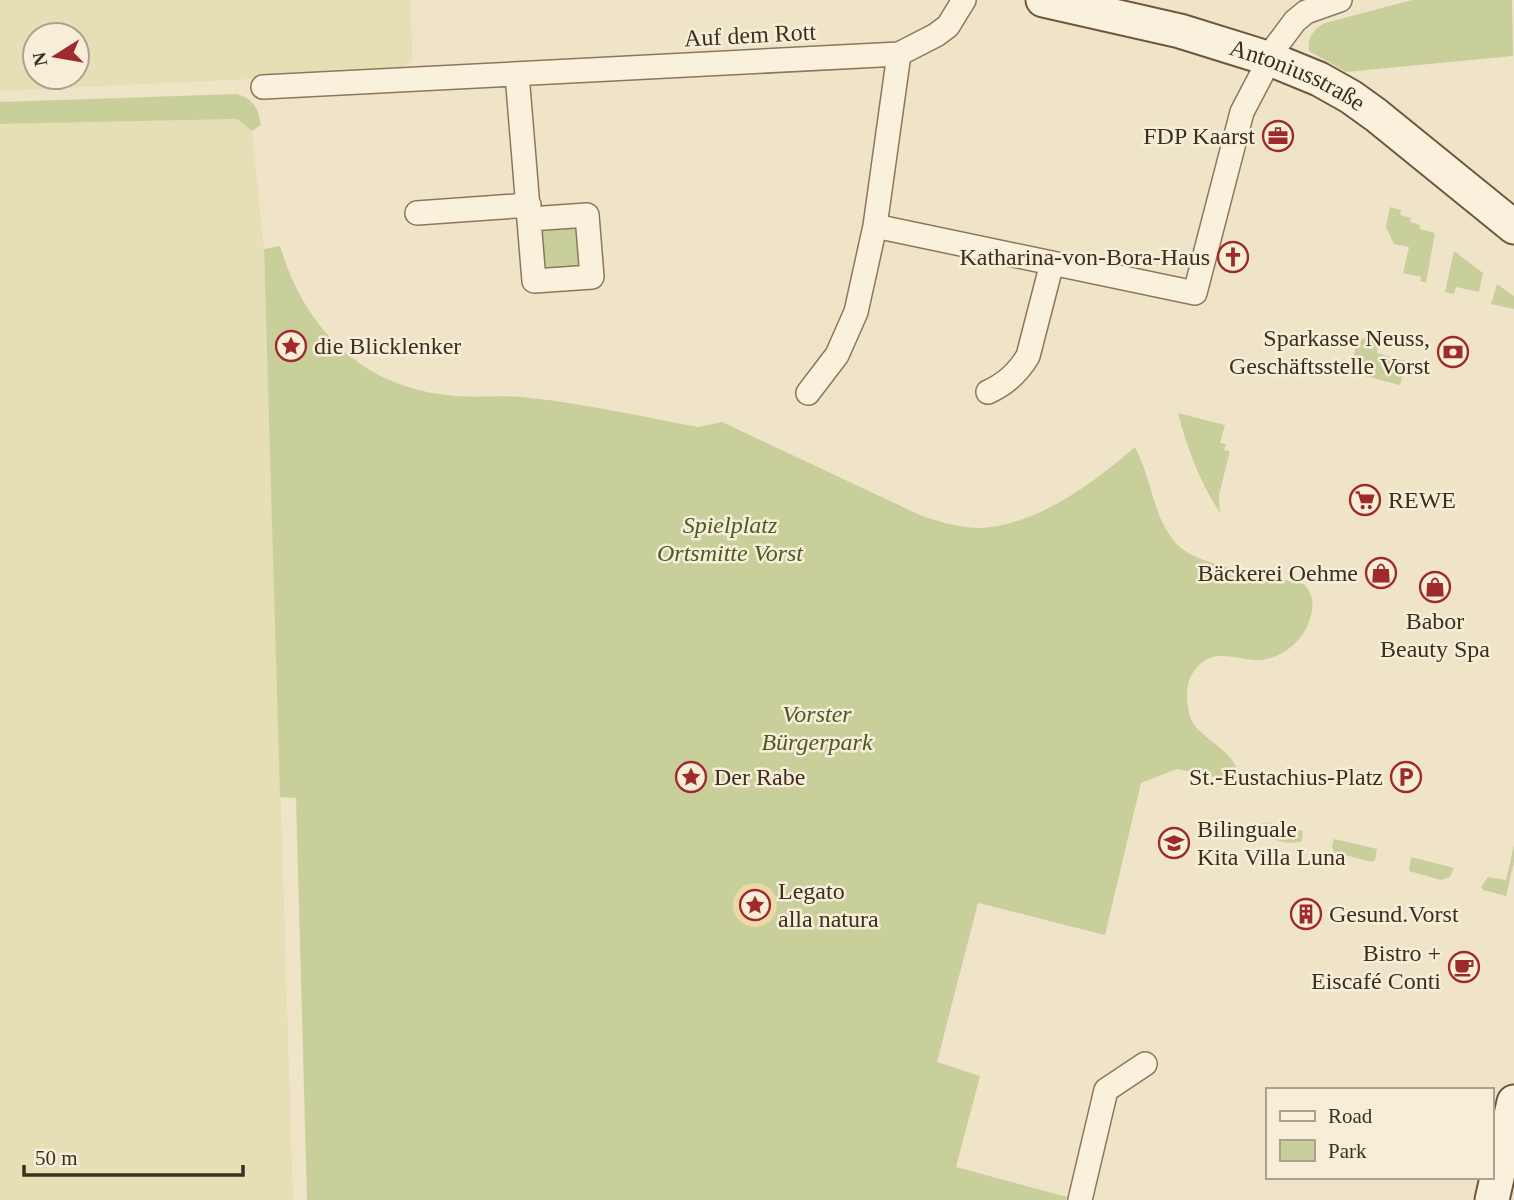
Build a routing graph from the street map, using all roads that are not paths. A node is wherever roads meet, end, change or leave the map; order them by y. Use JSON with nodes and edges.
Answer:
{"nodes":[{"id":1,"x":964,"y":0,"type":"edge"},
{"id":2,"x":1043,"y":0,"type":"edge"},
{"id":3,"x":1339,"y":0,"type":"edge"},
{"id":4,"x":900,"y":54,"type":"junction"},
{"id":5,"x":1270,"y":59,"type":"junction"},
{"id":6,"x":517,"y":74,"type":"junction"},
{"id":7,"x":263,"y":87,"type":"dead end"},
{"id":8,"x":416,"y":213,"type":"dead end"},
{"id":9,"x":875,"y":226,"type":"junction"},
{"id":10,"x":1514,"y":228,"type":"edge"},
{"id":11,"x":1052,"y":262,"type":"junction"},
{"id":12,"x":988,"y":392,"type":"dead end"},
{"id":13,"x":808,"y":393,"type":"dead end"},
{"id":14,"x":1145,"y":1064,"type":"dead end"},
{"id":15,"x":1514,"y":1102,"type":"edge"},
{"id":16,"x":1080,"y":1200,"type":"edge"},
{"id":17,"x":1492,"y":1200,"type":"edge"}],
"edges":[{"from":1,"to":4,"type":"street","name":"Auf dem Rott"},
{"from":2,"to":5,"type":"street","name":"Antoniusstraße"},
{"from":3,"to":5,"type":"street"},
{"from":4,"to":6,"type":"street","name":"Auf dem Rott"},
{"from":4,"to":9,"type":"street"},
{"from":5,"to":10,"type":"street","name":"Antoniusstraße"},
{"from":5,"to":11,"type":"street"},
{"from":6,"to":7,"type":"street","name":"Auf dem Rott"},
{"from":6,"to":8,"type":"street"},
{"from":9,"to":11,"type":"street"},
{"from":9,"to":13,"type":"street"},
{"from":11,"to":12,"type":"street"},
{"from":14,"to":16,"type":"street"},
{"from":15,"to":17,"type":"street"}]}
